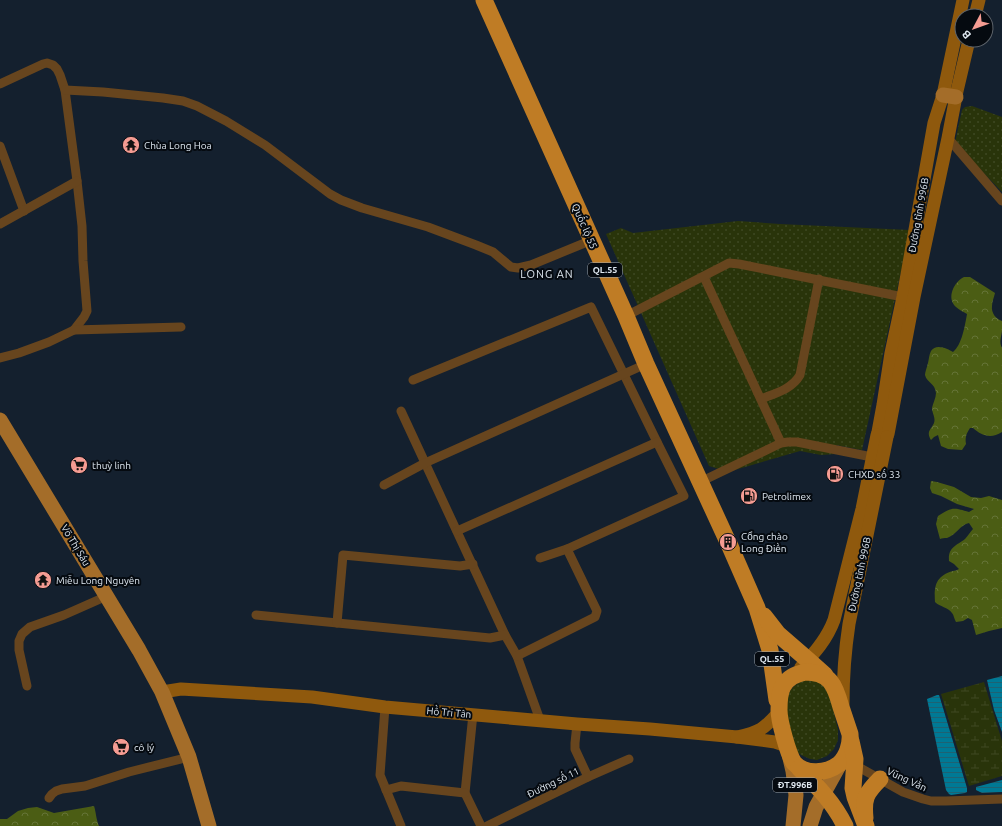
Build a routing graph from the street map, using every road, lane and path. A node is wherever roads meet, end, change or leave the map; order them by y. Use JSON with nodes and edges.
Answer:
{"nodes":[{"id":1,"x":484,"y":0,"type":"edge"},
{"id":2,"x":963,"y":0,"type":"edge"},
{"id":3,"x":966,"y":48,"type":"edge"},
{"id":4,"x":0,"y":84,"type":"edge"},
{"id":5,"x":65,"y":90,"type":"junction"},
{"id":6,"x":950,"y":96,"type":"junction"},
{"id":7,"x":948,"y":138,"type":"junction"},
{"id":8,"x":0,"y":146,"type":"edge"},
{"id":9,"x":77,"y":181,"type":"junction"},
{"id":10,"x":1002,"y":201,"type":"edge"},
{"id":11,"x":24,"y":211,"type":"junction"},
{"id":12,"x":0,"y":224,"type":"edge"},
{"id":13,"x":592,"y":240,"type":"junction"},
{"id":14,"x":704,"y":277,"type":"junction"},
{"id":15,"x":819,"y":280,"type":"junction"},
{"id":16,"x":903,"y":297,"type":"junction"},
{"id":17,"x":626,"y":316,"type":"junction"},
{"id":18,"x":181,"y":327,"type":"dead end"},
{"id":19,"x":74,"y":330,"type":"junction"},
{"id":20,"x":0,"y":358,"type":"edge"},
{"id":21,"x":646,"y":364,"type":"junction"},
{"id":22,"x":623,"y":374,"type":"junction"},
{"id":23,"x":413,"y":380,"type":"dead end"},
{"id":24,"x":761,"y":399,"type":"junction"},
{"id":25,"x":401,"y":411,"type":"dead end"},
{"id":26,"x":2,"y":429,"type":"edge"},
{"id":27,"x":882,"y":434,"type":"junction"},
{"id":28,"x":657,"y":442,"type":"junction"},
{"id":29,"x":781,"y":443,"type":"junction"},
{"id":30,"x":872,"y":457,"type":"junction"},
{"id":31,"x":425,"y":463,"type":"junction"},
{"id":32,"x":700,"y":482,"type":"junction"},
{"id":33,"x":384,"y":485,"type":"dead end"},
{"id":34,"x":457,"y":531,"type":"junction"},
{"id":35,"x":567,"y":549,"type":"junction"},
{"id":36,"x":540,"y":558,"type":"dead end"},
{"id":37,"x":473,"y":564,"type":"junction"},
{"id":38,"x":107,"y":596,"type":"junction"},
{"id":39,"x":757,"y":608,"type":"junction"},
{"id":40,"x":256,"y":615,"type":"dead end"},
{"id":41,"x":337,"y":623,"type":"junction"},
{"id":42,"x":505,"y":634,"type":"junction"},
{"id":43,"x":517,"y":656,"type":"junction"},
{"id":44,"x":808,"y":660,"type":"junction"},
{"id":45,"x":790,"y":677,"type":"junction"},
{"id":46,"x":829,"y":680,"type":"junction"},
{"id":47,"x":27,"y":686,"type":"dead end"},
{"id":48,"x":162,"y":692,"type":"junction"},
{"id":49,"x":385,"y":707,"type":"junction"},
{"id":50,"x":779,"y":712,"type":"junction"},
{"id":51,"x":843,"y":713,"type":"junction"},
{"id":52,"x":472,"y":714,"type":"junction"},
{"id":53,"x":540,"y":720,"type":"junction"},
{"id":54,"x":577,"y":724,"type":"junction"},
{"id":55,"x":738,"y":737,"type":"junction"},
{"id":56,"x":786,"y":746,"type":"junction"},
{"id":57,"x":189,"y":757,"type":"junction"},
{"id":58,"x":629,"y":759,"type":"dead end"},
{"id":59,"x":795,"y":763,"type":"junction"},
{"id":60,"x":848,"y":764,"type":"junction"},
{"id":61,"x":588,"y":777,"type":"junction"},
{"id":62,"x":880,"y":779,"type":"junction"},
{"id":63,"x":386,"y":790,"type":"junction"},
{"id":64,"x":464,"y":792,"type":"junction"},
{"id":65,"x":824,"y":793,"type":"junction"},
{"id":66,"x":49,"y":798,"type":"dead end"},
{"id":67,"x":1002,"y":799,"type":"edge"},
{"id":68,"x":209,"y":826,"type":"edge"},
{"id":69,"x":400,"y":826,"type":"edge"},
{"id":70,"x":481,"y":826,"type":"edge"},
{"id":71,"x":487,"y":826,"type":"edge"},
{"id":72,"x":793,"y":826,"type":"edge"},
{"id":73,"x":810,"y":826,"type":"edge"},
{"id":74,"x":845,"y":826,"type":"edge"},
{"id":75,"x":866,"y":826,"type":"edge"}],
"edges":[{"from":1,"to":13,"type":"highway","name":"Quốc lộ 55","number":"QL.55"},
{"from":2,"to":6,"type":"main road","name":"Đường tỉnh 996B"},
{"from":3,"to":6,"type":"main road","name":"Đường tỉnh 996B"},
{"from":4,"to":5,"type":"street"},
{"from":5,"to":9,"type":"street"},
{"from":5,"to":13,"type":"street"},
{"from":6,"to":7,"type":"main road","name":"Đường tỉnh 996B"},
{"from":6,"to":16,"type":"main road","name":"Đường tỉnh 996B"},
{"from":7,"to":10,"type":"street"},
{"from":7,"to":27,"type":"main road","name":"Đường tỉnh 996B"},
{"from":8,"to":11,"type":"street"},
{"from":9,"to":11,"type":"street"},
{"from":9,"to":19,"type":"street"},
{"from":11,"to":12,"type":"street"},
{"from":13,"to":17,"type":"highway","name":"Quốc lộ 55","number":"QL.55"},
{"from":14,"to":15,"type":"street"},
{"from":14,"to":17,"type":"street"},
{"from":14,"to":24,"type":"street"},
{"from":15,"to":16,"type":"street"},
{"from":15,"to":24,"type":"street"},
{"from":16,"to":27,"type":"main road","name":"Đường tỉnh 996B"},
{"from":17,"to":21,"type":"highway","name":"Quốc lộ 55","number":"QL.55"},
{"from":18,"to":19,"type":"street"},
{"from":19,"to":20,"type":"street"},
{"from":21,"to":22,"type":"street"},
{"from":21,"to":32,"type":"highway","name":"Quốc lộ 55","number":"QL.55"},
{"from":22,"to":23,"type":"street"},
{"from":22,"to":28,"type":"street"},
{"from":22,"to":31,"type":"street"},
{"from":24,"to":29,"type":"street"},
{"from":25,"to":31,"type":"street"},
{"from":26,"to":38,"type":"main road","name":"Võ Thị Sáu"},
{"from":27,"to":30,"type":"main road","name":"Đường tỉnh 996B"},
{"from":27,"to":51,"type":"main road","name":"Đường tỉnh 996B"},
{"from":28,"to":34,"type":"street"},
{"from":28,"to":35,"type":"street"},
{"from":29,"to":30,"type":"street"},
{"from":29,"to":32,"type":"street"},
{"from":30,"to":44,"type":"main road","name":"Đường tỉnh 996B"},
{"from":31,"to":33,"type":"street"},
{"from":31,"to":34,"type":"street"},
{"from":32,"to":39,"type":"highway","name":"Quốc lộ 55","number":"QL.55"},
{"from":34,"to":37,"type":"street"},
{"from":35,"to":36,"type":"street"},
{"from":35,"to":43,"type":"street"},
{"from":37,"to":41,"type":"street"},
{"from":37,"to":42,"type":"street"},
{"from":38,"to":47,"type":"street"},
{"from":38,"to":48,"type":"main road","name":"Võ Thị Sáu"},
{"from":39,"to":44,"type":"highway","name":"Quốc lộ 55","number":"QL.55"},
{"from":39,"to":50,"type":"highway","name":"Quốc lộ 55","number":"QL.55"},
{"from":40,"to":41,"type":"street"},
{"from":41,"to":42,"type":"street"},
{"from":42,"to":43,"type":"street"},
{"from":43,"to":53,"type":"street"},
{"from":44,"to":45,"type":"main road","name":"Đường tỉnh 996B"},
{"from":44,"to":46,"type":"highway","name":"Quốc lộ 55","number":"QL.55"},
{"from":45,"to":46,"type":"highway"},
{"from":45,"to":50,"type":"highway"},
{"from":46,"to":51,"type":"highway"},
{"from":48,"to":49,"type":"main road","name":"Hồ Tri Tân"},
{"from":48,"to":57,"type":"main road","name":"Võ Thị Sáu"},
{"from":49,"to":52,"type":"main road","name":"Hồ Tri Tân"},
{"from":49,"to":63,"type":"street"},
{"from":50,"to":55,"type":"main road"},
{"from":50,"to":56,"type":"highway"},
{"from":51,"to":60,"type":"highway"},
{"from":52,"to":53,"type":"main road","name":"Hồ Tri Tân"},
{"from":52,"to":64,"type":"street"},
{"from":53,"to":54,"type":"main road","name":"Hồ Tri Tân"},
{"from":54,"to":55,"type":"main road","name":"Hồ Tri Tân"},
{"from":54,"to":61,"type":"street"},
{"from":55,"to":56,"type":"main road","name":"Hồ Tri Tân"},
{"from":56,"to":59,"type":"highway"},
{"from":56,"to":72,"type":"main road","number":"ĐT.996B"},
{"from":57,"to":66,"type":"street"},
{"from":57,"to":68,"type":"main road","name":"Võ Thị Sáu"},
{"from":58,"to":61,"type":"street","name":"Đường số 11"},
{"from":59,"to":60,"type":"highway"},
{"from":59,"to":65,"type":"highway"},
{"from":60,"to":62,"type":"street","name":"Vũng Vằn"},
{"from":60,"to":65,"type":"main road","number":"ĐT.996B"},
{"from":60,"to":75,"type":"highway"},
{"from":61,"to":71,"type":"street","name":"Đường số 11"},
{"from":62,"to":67,"type":"street","name":"Vũng Vằn"},
{"from":62,"to":75,"type":"highway"},
{"from":63,"to":64,"type":"street"},
{"from":63,"to":69,"type":"street"},
{"from":64,"to":70,"type":"street"},
{"from":65,"to":73,"type":"main road","number":"ĐT.996B"},
{"from":65,"to":74,"type":"highway"}]}
